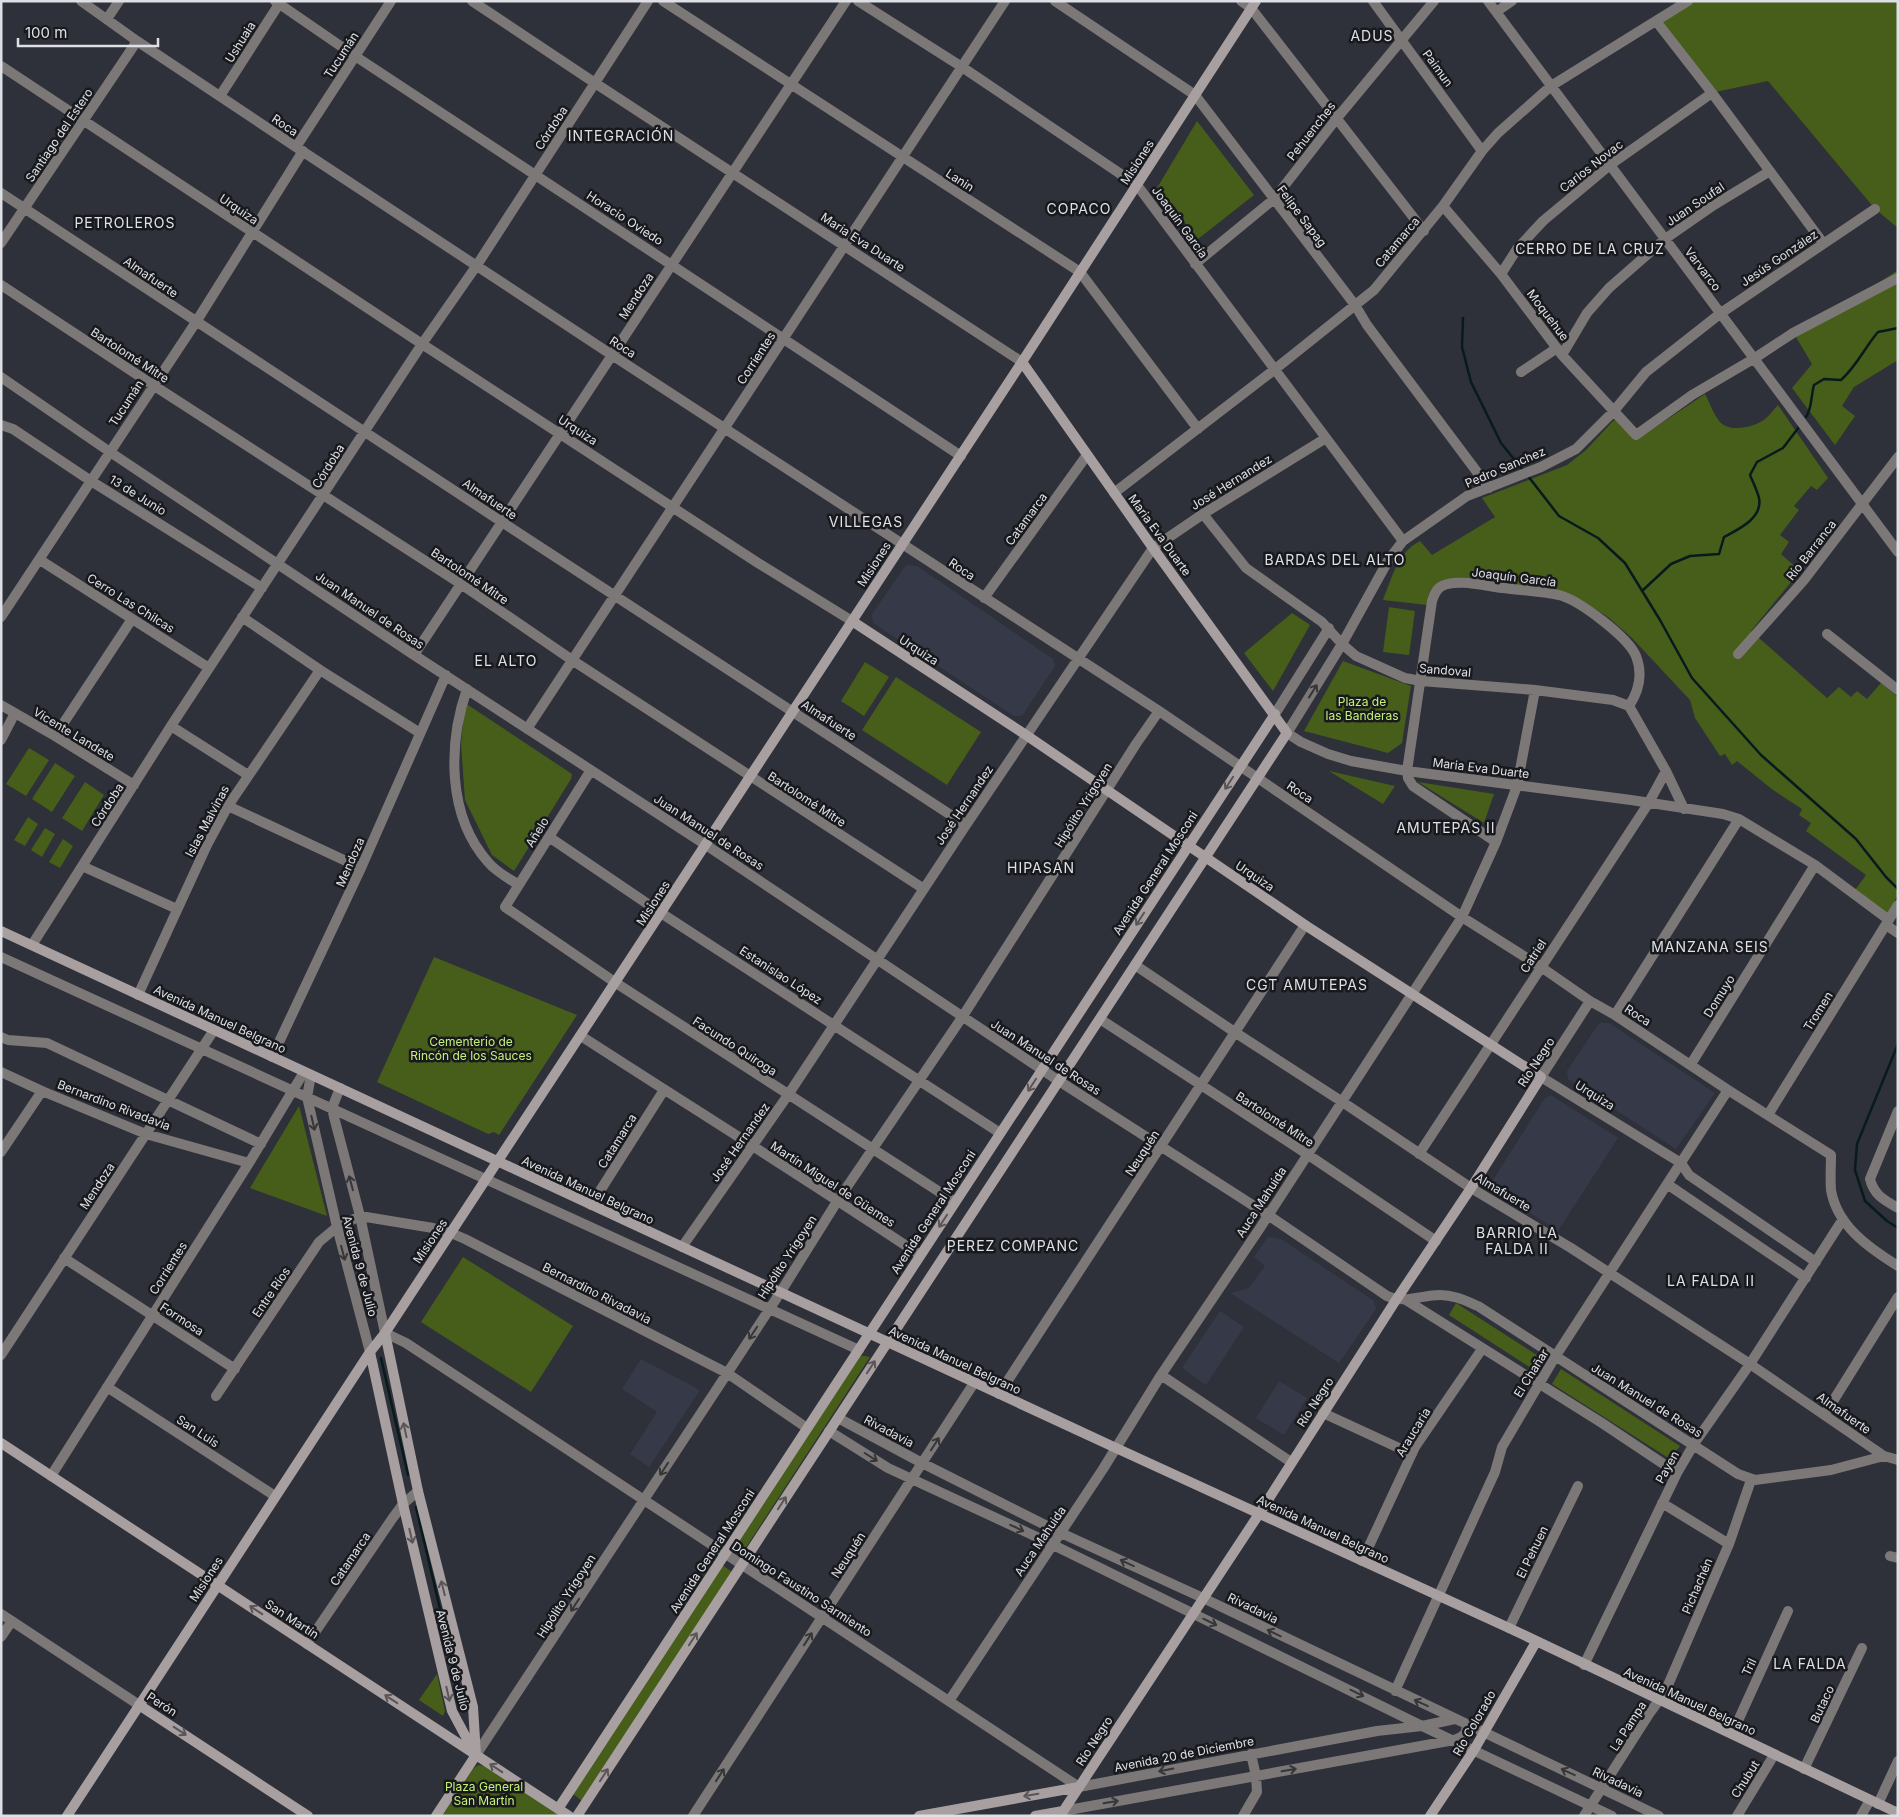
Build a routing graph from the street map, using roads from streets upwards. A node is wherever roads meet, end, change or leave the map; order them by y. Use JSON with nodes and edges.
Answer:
{"nodes":[{"id":1,"x":82,"y":1,"type":"edge"},
{"id":2,"x":119,"y":1,"type":"edge"},
{"id":3,"x":391,"y":1,"type":"edge"},
{"id":4,"x":472,"y":1,"type":"edge"},
{"id":5,"x":648,"y":1,"type":"edge"},
{"id":6,"x":663,"y":1,"type":"edge"},
{"id":7,"x":846,"y":1,"type":"edge"},
{"id":8,"x":858,"y":1,"type":"edge"},
{"id":9,"x":1005,"y":1,"type":"edge"},
{"id":10,"x":1055,"y":1,"type":"edge"},
{"id":11,"x":1241,"y":1,"type":"edge"},
{"id":12,"x":1373,"y":1,"type":"edge"},
{"id":13,"x":1434,"y":1,"type":"edge"},
{"id":14,"x":1488,"y":1,"type":"edge"},
{"id":15,"x":1512,"y":1,"type":"edge"},
{"id":16,"x":278,"y":2,"type":"edge"},
{"id":17,"x":1684,"y":2,"type":"edge"},
{"id":18,"x":1254,"y":5,"type":"edge"},
{"id":19,"x":1496,"y":12,"type":"junction"},
{"id":20,"x":107,"y":19,"type":"junction"},
{"id":21,"x":1656,"y":21,"type":"junction"},
{"id":22,"x":1402,"y":40,"type":"junction"},
{"id":23,"x":137,"y":41,"type":"junction"},
{"id":24,"x":355,"y":56,"type":"junction"},
{"id":25,"x":1,"y":66,"type":"edge"},
{"id":26,"x":962,"y":67,"type":"junction"},
{"id":27,"x":595,"y":83,"type":"junction"},
{"id":28,"x":791,"y":84,"type":"junction"},
{"id":29,"x":1551,"y":86,"type":"junction"},
{"id":30,"x":1712,"y":93,"type":"junction"},
{"id":31,"x":1195,"y":95,"type":"junction"},
{"id":32,"x":220,"y":96,"type":"junction"},
{"id":33,"x":1337,"y":118,"type":"junction"},
{"id":34,"x":84,"y":121,"type":"junction"},
{"id":35,"x":299,"y":149,"type":"junction"},
{"id":36,"x":1482,"y":150,"type":"junction"},
{"id":37,"x":902,"y":157,"type":"junction"},
{"id":38,"x":1610,"y":165,"type":"junction"},
{"id":39,"x":1770,"y":171,"type":"junction"},
{"id":40,"x":733,"y":172,"type":"junction"},
{"id":41,"x":536,"y":174,"type":"junction"},
{"id":42,"x":1137,"y":185,"type":"junction"},
{"id":43,"x":1,"y":192,"type":"edge"},
{"id":44,"x":1274,"y":199,"type":"junction"},
{"id":45,"x":1443,"y":206,"type":"junction"},
{"id":46,"x":25,"y":208,"type":"junction"},
{"id":47,"x":1875,"y":209,"type":"dead end"},
{"id":48,"x":1424,"y":231,"type":"junction"},
{"id":49,"x":252,"y":232,"type":"junction"},
{"id":50,"x":1665,"y":239,"type":"junction"},
{"id":51,"x":1,"y":243,"type":"edge"},
{"id":52,"x":1823,"y":243,"type":"junction"},
{"id":53,"x":844,"y":245,"type":"junction"},
{"id":54,"x":672,"y":264,"type":"junction"},
{"id":55,"x":1195,"y":264,"type":"junction"},
{"id":56,"x":477,"y":265,"type":"junction"},
{"id":57,"x":1080,"y":272,"type":"junction"},
{"id":58,"x":1501,"y":274,"type":"junction"},
{"id":59,"x":1898,"y":278,"type":"edge"},
{"id":60,"x":1,"y":285,"type":"edge"},
{"id":61,"x":1355,"y":305,"type":"junction"},
{"id":62,"x":1721,"y":313,"type":"junction"},
{"id":63,"x":196,"y":322,"type":"junction"},
{"id":64,"x":784,"y":338,"type":"junction"},
{"id":65,"x":422,"y":344,"type":"junction"},
{"id":66,"x":1559,"y":351,"type":"junction"},
{"id":67,"x":612,"y":355,"type":"junction"},
{"id":68,"x":1755,"y":358,"type":"junction"},
{"id":69,"x":1022,"y":362,"type":"junction"},
{"id":70,"x":1274,"y":370,"type":"junction"},
{"id":71,"x":1521,"y":372,"type":"dead end"},
{"id":72,"x":1,"y":377,"type":"edge"},
{"id":73,"x":153,"y":385,"type":"junction"},
{"id":74,"x":1613,"y":412,"type":"junction"},
{"id":75,"x":1,"y":425,"type":"edge"},
{"id":76,"x":725,"y":428,"type":"junction"},
{"id":77,"x":1198,"y":429,"type":"junction"},
{"id":78,"x":365,"y":431,"type":"junction"},
{"id":79,"x":560,"y":433,"type":"junction"},
{"id":80,"x":1326,"y":438,"type":"junction"},
{"id":81,"x":110,"y":452,"type":"junction"},
{"id":82,"x":1087,"y":455,"type":"junction"},
{"id":83,"x":961,"y":456,"type":"junction"},
{"id":84,"x":1898,"y":457,"type":"edge"},
{"id":85,"x":91,"y":481,"type":"junction"},
{"id":86,"x":1488,"y":488,"type":"junction"},
{"id":87,"x":1114,"y":493,"type":"junction"},
{"id":88,"x":324,"y":496,"type":"junction"},
{"id":89,"x":1862,"y":504,"type":"junction"},
{"id":90,"x":672,"y":506,"type":"junction"},
{"id":91,"x":1202,"y":514,"type":"junction"},
{"id":92,"x":502,"y":522,"type":"junction"},
{"id":93,"x":1403,"y":541,"type":"junction"},
{"id":94,"x":902,"y":544,"type":"junction"},
{"id":95,"x":1154,"y":548,"type":"junction"},
{"id":96,"x":1898,"y":552,"type":"edge"},
{"id":97,"x":40,"y":560,"type":"junction"},
{"id":98,"x":278,"y":564,"type":"junction"},
{"id":99,"x":461,"y":584,"type":"junction"},
{"id":100,"x":262,"y":588,"type":"junction"},
{"id":101,"x":614,"y":595,"type":"junction"},
{"id":102,"x":984,"y":598,"type":"junction"},
{"id":103,"x":1,"y":617,"type":"edge"},
{"id":104,"x":242,"y":618,"type":"junction"},
{"id":105,"x":132,"y":619,"type":"junction"},
{"id":106,"x":852,"y":621,"type":"junction"},
{"id":107,"x":1329,"y":628,"type":"junction"},
{"id":108,"x":1828,"y":634,"type":"dead end"},
{"id":109,"x":1342,"y":644,"type":"junction"},
{"id":110,"x":1738,"y":654,"type":"dead end"},
{"id":111,"x":414,"y":655,"type":"junction"},
{"id":112,"x":572,"y":660,"type":"junction"},
{"id":113,"x":1078,"y":660,"type":"junction"},
{"id":114,"x":209,"y":668,"type":"junction"},
{"id":115,"x":320,"y":670,"type":"junction"},
{"id":116,"x":446,"y":675,"type":"junction"},
{"id":117,"x":1421,"y":681,"type":"junction"},
{"id":118,"x":467,"y":689,"type":"junction"},
{"id":119,"x":1535,"y":690,"type":"junction"},
{"id":120,"x":1898,"y":690,"type":"edge"},
{"id":121,"x":1,"y":705,"type":"edge"},
{"id":122,"x":1629,"y":706,"type":"junction"},
{"id":123,"x":793,"y":711,"type":"junction"},
{"id":124,"x":1159,"y":712,"type":"junction"},
{"id":125,"x":15,"y":714,"type":"junction"},
{"id":126,"x":1275,"y":714,"type":"junction"},
{"id":127,"x":171,"y":726,"type":"junction"},
{"id":128,"x":527,"y":729,"type":"junction"},
{"id":129,"x":1287,"y":732,"type":"junction"},
{"id":130,"x":420,"y":733,"type":"junction"},
{"id":131,"x":55,"y":736,"type":"junction"},
{"id":132,"x":1026,"y":736,"type":"junction"},
{"id":133,"x":1,"y":740,"type":"edge"},
{"id":134,"x":1240,"y":766,"type":"junction"},
{"id":135,"x":591,"y":770,"type":"junction"},
{"id":136,"x":1666,"y":770,"type":"junction"},
{"id":137,"x":1407,"y":771,"type":"junction"},
{"id":138,"x":248,"y":775,"type":"junction"},
{"id":139,"x":750,"y":777,"type":"junction"},
{"id":140,"x":1258,"y":778,"type":"junction"},
{"id":141,"x":134,"y":786,"type":"junction"},
{"id":142,"x":1517,"y":786,"type":"junction"},
{"id":143,"x":1107,"y":791,"type":"junction"},
{"id":144,"x":1648,"y":804,"type":"junction"},
{"id":145,"x":228,"y":806,"type":"junction"},
{"id":146,"x":1684,"y":809,"type":"junction"},
{"id":147,"x":1739,"y":819,"type":"junction"},
{"id":148,"x":966,"y":825,"type":"junction"},
{"id":149,"x":549,"y":837,"type":"junction"},
{"id":150,"x":1496,"y":842,"type":"junction"},
{"id":151,"x":706,"y":845,"type":"junction"},
{"id":152,"x":1188,"y":846,"type":"junction"},
{"id":153,"x":1205,"y":858,"type":"junction"},
{"id":154,"x":1815,"y":865,"type":"junction"},
{"id":155,"x":82,"y":866,"type":"junction"},
{"id":156,"x":361,"y":868,"type":"junction"},
{"id":157,"x":519,"y":885,"type":"junction"},
{"id":158,"x":924,"y":889,"type":"junction"},
{"id":159,"x":1898,"y":905,"type":"edge"},
{"id":160,"x":505,"y":907,"type":"joint"},
{"id":161,"x":177,"y":909,"type":"junction"},
{"id":162,"x":661,"y":913,"type":"junction"},
{"id":163,"x":1462,"y":918,"type":"junction"},
{"id":164,"x":1888,"y":923,"type":"junction"},
{"id":165,"x":1305,"y":924,"type":"junction"},
{"id":166,"x":1898,"y":933,"type":"edge"},
{"id":167,"x":3,"y":935,"type":"edge"},
{"id":168,"x":32,"y":946,"type":"junction"},
{"id":169,"x":1,"y":957,"type":"edge"},
{"id":170,"x":877,"y":959,"type":"junction"},
{"id":171,"x":1135,"y":965,"type":"junction"},
{"id":172,"x":1541,"y":967,"type":"junction"},
{"id":173,"x":616,"y":983,"type":"junction"},
{"id":174,"x":1412,"y":994,"type":"junction"},
{"id":175,"x":138,"y":995,"type":"junction"},
{"id":176,"x":1590,"y":1001,"type":"junction"},
{"id":177,"x":1616,"y":1015,"type":"junction"},
{"id":178,"x":963,"y":1016,"type":"junction"},
{"id":179,"x":1100,"y":1019,"type":"junction"},
{"id":180,"x":834,"y":1025,"type":"junction"},
{"id":181,"x":214,"y":1030,"type":"junction"},
{"id":182,"x":1236,"y":1033,"type":"junction"},
{"id":183,"x":581,"y":1036,"type":"junction"},
{"id":184,"x":1,"y":1037,"type":"edge"},
{"id":185,"x":1491,"y":1044,"type":"junction"},
{"id":186,"x":201,"y":1049,"type":"junction"},
{"id":187,"x":272,"y":1057,"type":"junction"},
{"id":188,"x":1691,"y":1064,"type":"junction"},
{"id":189,"x":1042,"y":1069,"type":"junction"},
{"id":190,"x":1,"y":1072,"type":"edge"},
{"id":191,"x":307,"y":1073,"type":"junction"},
{"id":192,"x":1541,"y":1076,"type":"junction"},
{"id":193,"x":919,"y":1080,"type":"junction"},
{"id":194,"x":1059,"y":1081,"type":"junction"},
{"id":195,"x":1201,"y":1086,"type":"junction"},
{"id":196,"x":340,"y":1088,"type":"junction"},
{"id":197,"x":664,"y":1090,"type":"junction"},
{"id":198,"x":1728,"y":1090,"type":"junction"},
{"id":199,"x":42,"y":1091,"type":"junction"},
{"id":200,"x":292,"y":1091,"type":"junction"},
{"id":201,"x":788,"y":1095,"type":"junction"},
{"id":202,"x":307,"y":1097,"type":"junction"},
{"id":203,"x":168,"y":1100,"type":"junction"},
{"id":204,"x":1341,"y":1100,"type":"junction"},
{"id":205,"x":332,"y":1108,"type":"junction"},
{"id":206,"x":1898,"y":1111,"type":"edge"},
{"id":207,"x":1768,"y":1115,"type":"junction"},
{"id":208,"x":1000,"y":1133,"type":"junction"},
{"id":209,"x":146,"y":1134,"type":"junction"},
{"id":210,"x":261,"y":1144,"type":"junction"},
{"id":211,"x":752,"y":1147,"type":"junction"},
{"id":212,"x":1161,"y":1147,"type":"junction"},
{"id":213,"x":872,"y":1150,"type":"junction"},
{"id":214,"x":1,"y":1152,"type":"edge"},
{"id":215,"x":1307,"y":1154,"type":"junction"},
{"id":216,"x":1419,"y":1154,"type":"junction"},
{"id":217,"x":498,"y":1162,"type":"junction"},
{"id":218,"x":249,"y":1163,"type":"junction"},
{"id":219,"x":1681,"y":1163,"type":"junction"},
{"id":220,"x":487,"y":1179,"type":"junction"},
{"id":221,"x":1667,"y":1184,"type":"junction"},
{"id":222,"x":1471,"y":1188,"type":"junction"},
{"id":223,"x":838,"y":1200,"type":"junction"},
{"id":224,"x":954,"y":1202,"type":"junction"},
{"id":225,"x":591,"y":1205,"type":"junction"},
{"id":226,"x":1898,"y":1208,"type":"edge"},
{"id":227,"x":1268,"y":1215,"type":"junction"},
{"id":228,"x":360,"y":1216,"type":"junction"},
{"id":229,"x":1843,"y":1219,"type":"junction"},
{"id":230,"x":337,"y":1227,"type":"junction"},
{"id":231,"x":451,"y":1233,"type":"junction"},
{"id":232,"x":1436,"y":1242,"type":"junction"},
{"id":233,"x":682,"y":1247,"type":"junction"},
{"id":234,"x":920,"y":1255,"type":"junction"},
{"id":235,"x":64,"y":1258,"type":"junction"},
{"id":236,"x":1816,"y":1262,"type":"junction"},
{"id":237,"x":1898,"y":1266,"type":"edge"},
{"id":238,"x":1610,"y":1273,"type":"junction"},
{"id":239,"x":1806,"y":1278,"type":"junction"},
{"id":240,"x":780,"y":1293,"type":"junction"},
{"id":241,"x":1898,"y":1297,"type":"edge"},
{"id":242,"x":1401,"y":1300,"type":"junction"},
{"id":243,"x":769,"y":1308,"type":"junction"},
{"id":244,"x":153,"y":1315,"type":"junction"},
{"id":245,"x":385,"y":1333,"type":"junction"},
{"id":246,"x":869,"y":1334,"type":"junction"},
{"id":247,"x":888,"y":1342,"type":"junction"},
{"id":248,"x":1482,"y":1348,"type":"junction"},
{"id":249,"x":858,"y":1350,"type":"junction"},
{"id":250,"x":370,"y":1352,"type":"junction"},
{"id":251,"x":1,"y":1355,"type":"edge"},
{"id":252,"x":1555,"y":1357,"type":"junction"},
{"id":253,"x":1750,"y":1364,"type":"junction"},
{"id":254,"x":235,"y":1369,"type":"junction"},
{"id":255,"x":727,"y":1373,"type":"junction"},
{"id":256,"x":1161,"y":1375,"type":"junction"},
{"id":257,"x":974,"y":1382,"type":"junction"},
{"id":258,"x":1539,"y":1384,"type":"junction"},
{"id":259,"x":107,"y":1388,"type":"junction"},
{"id":260,"x":999,"y":1394,"type":"junction"},
{"id":261,"x":216,"y":1396,"type":"dead end"},
{"id":262,"x":1323,"y":1413,"type":"junction"},
{"id":263,"x":1825,"y":1414,"type":"junction"},
{"id":264,"x":838,"y":1418,"type":"junction"},
{"id":265,"x":807,"y":1428,"type":"junction"},
{"id":266,"x":830,"y":1431,"type":"junction"},
{"id":267,"x":1,"y":1443,"type":"edge"},
{"id":268,"x":1694,"y":1444,"type":"junction"},
{"id":269,"x":1116,"y":1448,"type":"junction"},
{"id":270,"x":1412,"y":1454,"type":"junction"},
{"id":271,"x":1884,"y":1456,"type":"junction"},
{"id":272,"x":1898,"y":1460,"type":"edge"},
{"id":273,"x":1291,"y":1462,"type":"junction"},
{"id":274,"x":922,"y":1463,"type":"junction"},
{"id":275,"x":1677,"y":1473,"type":"junction"},
{"id":276,"x":51,"y":1476,"type":"junction"},
{"id":277,"x":913,"y":1478,"type":"junction"},
{"id":278,"x":1751,"y":1480,"type":"junction"},
{"id":279,"x":1578,"y":1486,"type":"dead end"},
{"id":280,"x":418,"y":1491,"type":"junction"},
{"id":281,"x":275,"y":1496,"type":"junction"},
{"id":282,"x":644,"y":1500,"type":"junction"},
{"id":283,"x":1662,"y":1503,"type":"junction"},
{"id":284,"x":403,"y":1504,"type":"junction"},
{"id":285,"x":1259,"y":1514,"type":"junction"},
{"id":286,"x":1061,"y":1533,"type":"junction"},
{"id":287,"x":1729,"y":1544,"type":"junction"},
{"id":288,"x":1053,"y":1545,"type":"junction"},
{"id":289,"x":725,"y":1553,"type":"junction"},
{"id":290,"x":1362,"y":1561,"type":"junction"},
{"id":291,"x":742,"y":1564,"type":"junction"},
{"id":292,"x":217,"y":1585,"type":"junction"},
{"id":293,"x":1439,"y":1596,"type":"junction"},
{"id":294,"x":1203,"y":1598,"type":"junction"},
{"id":295,"x":1788,"y":1611,"type":"dead end"},
{"id":296,"x":1193,"y":1613,"type":"junction"},
{"id":297,"x":1,"y":1614,"type":"edge"},
{"id":298,"x":822,"y":1617,"type":"junction"},
{"id":299,"x":12,"y":1621,"type":"junction"},
{"id":300,"x":1509,"y":1628,"type":"junction"},
{"id":301,"x":1,"y":1637,"type":"edge"},
{"id":302,"x":1536,"y":1642,"type":"junction"},
{"id":303,"x":307,"y":1644,"type":"junction"},
{"id":304,"x":1862,"y":1648,"type":"dead end"},
{"id":305,"x":1584,"y":1665,"type":"junction"},
{"id":306,"x":1395,"y":1691,"type":"junction"},
{"id":307,"x":1660,"y":1700,"type":"junction"},
{"id":308,"x":949,"y":1701,"type":"junction"},
{"id":309,"x":139,"y":1704,"type":"junction"},
{"id":310,"x":1455,"y":1719,"type":"junction"},
{"id":311,"x":1466,"y":1724,"type":"junction"},
{"id":312,"x":1422,"y":1726,"type":"junction"},
{"id":313,"x":1484,"y":1733,"type":"junction"},
{"id":314,"x":1732,"y":1734,"type":"junction"},
{"id":315,"x":1454,"y":1740,"type":"junction"},
{"id":316,"x":1474,"y":1750,"type":"junction"},
{"id":317,"x":1251,"y":1754,"type":"junction"},
{"id":318,"x":476,"y":1755,"type":"junction"},
{"id":319,"x":1774,"y":1755,"type":"junction"},
{"id":320,"x":1898,"y":1761,"type":"edge"},
{"id":321,"x":1804,"y":1770,"type":"junction"},
{"id":322,"x":1256,"y":1776,"type":"junction"},
{"id":323,"x":1079,"y":1787,"type":"junction"},
{"id":324,"x":1603,"y":1788,"type":"junction"},
{"id":325,"x":1874,"y":1802,"type":"junction"},
{"id":326,"x":1591,"y":1805,"type":"junction"},
{"id":327,"x":558,"y":1808,"type":"junction"},
{"id":328,"x":1062,"y":1813,"type":"edge"},
{"id":329,"x":1898,"y":1813,"type":"edge"},
{"id":330,"x":66,"y":1816,"type":"edge"},
{"id":331,"x":308,"y":1816,"type":"edge"},
{"id":332,"x":436,"y":1816,"type":"edge"},
{"id":333,"x":569,"y":1816,"type":"edge"},
{"id":334,"x":577,"y":1816,"type":"edge"},
{"id":335,"x":693,"y":1816,"type":"edge"},
{"id":336,"x":919,"y":1816,"type":"edge"},
{"id":337,"x":1035,"y":1816,"type":"edge"},
{"id":338,"x":1243,"y":1816,"type":"edge"},
{"id":339,"x":1430,"y":1816,"type":"edge"},
{"id":340,"x":1584,"y":1816,"type":"edge"},
{"id":341,"x":1612,"y":1816,"type":"edge"},
{"id":342,"x":1659,"y":1816,"type":"edge"},
{"id":343,"x":1737,"y":1816,"type":"edge"},
{"id":344,"x":1861,"y":1816,"type":"edge"}],
"edges":[{"from":1,"to":20,"type":"street","name":"Roca"},
{"from":2,"to":20,"type":"street"},
{"from":3,"to":24,"type":"street","name":"Tucumán"},
{"from":4,"to":27,"type":"street","name":"Maria Eva Duarte"},
{"from":5,"to":27,"type":"street","name":"Córdoba"},
{"from":6,"to":28,"type":"street","name":"Lanin"},
{"from":7,"to":28,"type":"street","name":"Mendoza"},
{"from":8,"to":26,"type":"street","name":"Joaquín García"},
{"from":9,"to":26,"type":"street","name":"Corrientes"},
{"from":10,"to":31,"type":"street","name":"Felipe Sapag"},
{"from":11,"to":18,"type":"street"},
{"from":12,"to":22,"type":"street","name":"Paimun"},
{"from":13,"to":22,"type":"street","name":"Pehuenches"},
{"from":14,"to":19,"type":"street","name":"Varvarco"},
{"from":15,"to":19,"type":"street"},
{"from":16,"to":24,"type":"street","name":"Horacio Oviedo"},
{"from":16,"to":32,"type":"street","name":"Ushuaia"},
{"from":17,"to":21,"type":"street","name":"Catamarca"},
{"from":18,"to":31,"type":"street","name":"Misiones"},
{"from":18,"to":33,"type":"street"},
{"from":19,"to":29,"type":"street","name":"Varvarco"},
{"from":20,"to":23,"type":"street","name":"Roca"},
{"from":21,"to":29,"type":"street","name":"Catamarca"},
{"from":21,"to":30,"type":"street"},
{"from":22,"to":33,"type":"street","name":"Pehuenches"},
{"from":22,"to":36,"type":"street","name":"Paimun"},
{"from":23,"to":32,"type":"street","name":"Roca"},
{"from":23,"to":34,"type":"street","name":"Santiago del Estero"},
{"from":24,"to":35,"type":"street","name":"Tucumán"},
{"from":24,"to":41,"type":"street","name":"Horacio Oviedo"},
{"from":25,"to":34,"type":"street","name":"Urquiza"},
{"from":26,"to":37,"type":"street","name":"Corrientes"},
{"from":26,"to":42,"type":"street","name":"Joaquín García"},
{"from":27,"to":40,"type":"street","name":"Maria Eva Duarte"},
{"from":27,"to":41,"type":"street","name":"Córdoba"},
{"from":28,"to":37,"type":"street","name":"Lanin"},
{"from":28,"to":40,"type":"street","name":"Mendoza"},
{"from":29,"to":36,"type":"street","name":"Catamarca"},
{"from":29,"to":38,"type":"street","name":"Varvarco"},
{"from":30,"to":38,"type":"street","name":"Carlos Novac"},
{"from":30,"to":39,"type":"street"},
{"from":31,"to":42,"type":"street","name":"Misiones"},
{"from":31,"to":44,"type":"street","name":"Felipe Sapag"},
{"from":32,"to":35,"type":"street","name":"Roca"},
{"from":33,"to":44,"type":"street","name":"Pehuenches"},
{"from":33,"to":48,"type":"street"},
{"from":34,"to":46,"type":"street","name":"Santiago del Estero"},
{"from":34,"to":49,"type":"street","name":"Urquiza"},
{"from":35,"to":49,"type":"street","name":"Tucumán"},
{"from":35,"to":56,"type":"street","name":"Roca"},
{"from":36,"to":45,"type":"street","name":"Catamarca"},
{"from":37,"to":53,"type":"street","name":"Corrientes"},
{"from":37,"to":57,"type":"street","name":"Lanin"},
{"from":38,"to":50,"type":"street","name":"Varvarco"},
{"from":38,"to":58,"type":"street","name":"Carlos Novac"},
{"from":39,"to":50,"type":"street","name":"Juan Soufal"},
{"from":39,"to":52,"type":"street"},
{"from":40,"to":53,"type":"street","name":"Maria Eva Duarte"},
{"from":40,"to":54,"type":"street","name":"Mendoza"},
{"from":41,"to":54,"type":"street","name":"Horacio Oviedo"},
{"from":41,"to":56,"type":"street","name":"Córdoba"},
{"from":42,"to":55,"type":"street","name":"Joaquín García"},
{"from":42,"to":57,"type":"street","name":"Misiones"},
{"from":43,"to":46,"type":"street","name":"Almafuerte"},
{"from":44,"to":55,"type":"street","name":"Pehuenches"},
{"from":44,"to":61,"type":"street","name":"Felipe Sapag"},
{"from":45,"to":48,"type":"street","name":"Catamarca"},
{"from":45,"to":58,"type":"street","name":"Moquehue"},
{"from":46,"to":51,"type":"street","name":"Santiago del Estero"},
{"from":46,"to":63,"type":"street","name":"Almafuerte"},
{"from":47,"to":52,"type":"street","name":"Jesús González"},
{"from":48,"to":61,"type":"street","name":"Catamarca"},
{"from":49,"to":63,"type":"street","name":"Tucumán"},
{"from":49,"to":65,"type":"street","name":"Urquiza"},
{"from":50,"to":62,"type":"street","name":"Varvarco"},
{"from":50,"to":66,"type":"street","name":"Juan Soufal"},
{"from":52,"to":62,"type":"street","name":"Jesús González"},
{"from":53,"to":64,"type":"street","name":"Corrientes"},
{"from":53,"to":69,"type":"street","name":"Maria Eva Duarte"},
{"from":54,"to":64,"type":"street","name":"Horacio Oviedo"},
{"from":54,"to":67,"type":"street","name":"Mendoza"},
{"from":55,"to":70,"type":"street","name":"Joaquín García"},
{"from":56,"to":65,"type":"street","name":"Córdoba"},
{"from":56,"to":67,"type":"street","name":"Roca"},
{"from":57,"to":69,"type":"street","name":"Misiones"},
{"from":57,"to":77,"type":"street","name":"Lanin"},
{"from":58,"to":66,"type":"street","name":"Moquehue"},
{"from":59,"to":68,"type":"street"},
{"from":60,"to":73,"type":"street","name":"Bartolomé Mitre"},
{"from":61,"to":70,"type":"street","name":"Catamarca"},
{"from":61,"to":86,"type":"street","name":"Felipe Sapag"},
{"from":62,"to":68,"type":"street","name":"Varvarco"},
{"from":62,"to":74,"type":"street","name":"Jesús González"},
{"from":63,"to":73,"type":"street","name":"Tucumán"},
{"from":63,"to":78,"type":"street","name":"Almafuerte"},
{"from":64,"to":76,"type":"street","name":"Corrientes"},
{"from":64,"to":83,"type":"street","name":"Horacio Oviedo"},
{"from":65,"to":78,"type":"street","name":"Córdoba"},
{"from":65,"to":79,"type":"street","name":"Urquiza"},
{"from":66,"to":71,"type":"street"},
{"from":66,"to":74,"type":"street","name":"Moquehue"},
{"from":67,"to":76,"type":"street","name":"Roca"},
{"from":67,"to":79,"type":"street","name":"Mendoza"},
{"from":68,"to":74,"type":"street","name":"Moquehue"},
{"from":68,"to":89,"type":"street","name":"Varvarco"},
{"from":69,"to":82,"type":"street","name":"Maria Eva Duarte"},
{"from":69,"to":83,"type":"street","name":"Misiones"},
{"from":70,"to":77,"type":"street","name":"Catamarca"},
{"from":70,"to":80,"type":"street","name":"Joaquín García"},
{"from":72,"to":81,"type":"street","name":"Juan Manuel de Rosas"},
{"from":73,"to":81,"type":"street","name":"Tucumán"},
{"from":73,"to":88,"type":"street","name":"Bartolomé Mitre"},
{"from":74,"to":86,"type":"street","name":"Pedro Sanchez"},
{"from":75,"to":85,"type":"street","name":"13 de Junio"},
{"from":76,"to":90,"type":"street","name":"Corrientes"},
{"from":76,"to":94,"type":"street","name":"Roca"},
{"from":77,"to":87,"type":"street","name":"Catamarca"},
{"from":78,"to":88,"type":"street","name":"Córdoba"},
{"from":78,"to":92,"type":"street","name":"Almafuerte"},
{"from":79,"to":90,"type":"street","name":"Urquiza"},
{"from":79,"to":92,"type":"street","name":"Mendoza"},
{"from":80,"to":91,"type":"street","name":"José Hernandez"},
{"from":80,"to":93,"type":"street","name":"Joaquín García"},
{"from":81,"to":85,"type":"street","name":"Tucumán"},
{"from":81,"to":98,"type":"street","name":"Juan Manuel de Rosas"},
{"from":82,"to":87,"type":"street","name":"Maria Eva Duarte"},
{"from":82,"to":102,"type":"street","name":"Catamarca"},
{"from":83,"to":94,"type":"street","name":"Misiones"},
{"from":84,"to":89,"type":"street","name":"Rio Barranca"},
{"from":85,"to":97,"type":"street","name":"Tucumán"},
{"from":85,"to":100,"type":"street","name":"13 de Junio"},
{"from":86,"to":93,"type":"street","name":"Pedro Sanchez"},
{"from":87,"to":95,"type":"street","name":"Maria Eva Duarte"},
{"from":88,"to":98,"type":"street","name":"Córdoba"},
{"from":88,"to":99,"type":"street","name":"Bartolomé Mitre"},
{"from":89,"to":96,"type":"street","name":"Varvarco"},
{"from":89,"to":110,"type":"street","name":"Rio Barranca"},
{"from":90,"to":101,"type":"street","name":"Corrientes"},
{"from":90,"to":106,"type":"street","name":"Urquiza"},
{"from":91,"to":95,"type":"street","name":"José Hernandez"},
{"from":91,"to":107,"type":"street","name":"Sandoval"},
{"from":92,"to":99,"type":"street","name":"Mendoza"},
{"from":92,"to":101,"type":"street","name":"Almafuerte"},
{"from":93,"to":109,"type":"street","name":"Pedro Sanchez"},
{"from":94,"to":102,"type":"street","name":"Roca"},
{"from":94,"to":106,"type":"street","name":"Misiones"},
{"from":95,"to":113,"type":"street","name":"José Hernandez"},
{"from":95,"to":126,"type":"street","name":"Maria Eva Duarte"},
{"from":97,"to":103,"type":"street","name":"Tucumán"},
{"from":97,"to":105,"type":"street","name":"Cerro Las Chilcas"},
{"from":98,"to":100,"type":"street","name":"Córdoba"},
{"from":98,"to":111,"type":"street","name":"Juan Manuel de Rosas"},
{"from":99,"to":111,"type":"street","name":"Mendoza"},
{"from":99,"to":112,"type":"street","name":"Bartolomé Mitre"},
{"from":100,"to":104,"type":"street","name":"Córdoba"},
{"from":101,"to":112,"type":"street","name":"Corrientes"},
{"from":101,"to":123,"type":"street","name":"Almafuerte"},
{"from":102,"to":113,"type":"street","name":"Roca"},
{"from":104,"to":114,"type":"street","name":"Córdoba"},
{"from":104,"to":115,"type":"street"},
{"from":105,"to":114,"type":"street","name":"Cerro Las Chilcas"},
{"from":105,"to":131,"type":"street"},
{"from":106,"to":123,"type":"street","name":"Misiones"},
{"from":106,"to":132,"type":"street","name":"Urquiza"},
{"from":107,"to":109,"type":"street","name":"Sandoval"},
{"from":107,"to":126,"type":"street","name":"Avenida General Mosconi"},
{"from":108,"to":120,"type":"street"},
{"from":109,"to":117,"type":"street","name":"Sandoval"},
{"from":129,"to":109,"type":"street","one_way":true},
{"from":111,"to":116,"type":"street","name":"Juan Manuel de Rosas"},
{"from":112,"to":128,"type":"street","name":"Corrientes"},
{"from":112,"to":139,"type":"street","name":"Bartolomé Mitre"},
{"from":113,"to":124,"type":"street","name":"Roca"},
{"from":113,"to":132,"type":"street","name":"José Hernandez"},
{"from":114,"to":127,"type":"street","name":"Córdoba"},
{"from":115,"to":130,"type":"street"},
{"from":115,"to":138,"type":"street","name":"Islas Malvinas"},
{"from":116,"to":118,"type":"street","name":"Juan Manuel de Rosas"},
{"from":116,"to":130,"type":"street","name":"Mendoza"},
{"from":117,"to":119,"type":"street","name":"Sandoval"},
{"from":117,"to":122,"type":"street","name":"Joaquín García"},
{"from":117,"to":137,"type":"street"},
{"from":118,"to":128,"type":"street","name":"Juan Manuel de Rosas"},
{"from":118,"to":157,"type":"street"},
{"from":119,"to":122,"type":"street","name":"Sandoval"},
{"from":119,"to":142,"type":"street","name":"Auca Mahuida"},
{"from":121,"to":125,"type":"street","name":"Vicente Landete"},
{"from":122,"to":136,"type":"street"},
{"from":123,"to":139,"type":"street","name":"Misiones"},
{"from":123,"to":148,"type":"street","name":"Almafuerte"},
{"from":124,"to":134,"type":"street","name":"Roca"},
{"from":124,"to":143,"type":"street","name":"Hipólito Yrigoyen"},
{"from":125,"to":131,"type":"street","name":"Vicente Landete"},
{"from":125,"to":133,"type":"street"},
{"from":126,"to":129,"type":"street","name":"Maria Eva Duarte"},
{"from":126,"to":134,"type":"street","name":"Avenida General Mosconi"},
{"from":127,"to":138,"type":"street"},
{"from":127,"to":141,"type":"street","name":"Córdoba"},
{"from":128,"to":135,"type":"street","name":"Juan Manuel de Rosas"},
{"from":129,"to":137,"type":"street","name":"Maria Eva Duarte"},
{"from":129,"to":140,"type":"street"},
{"from":130,"to":156,"type":"street","name":"Mendoza"},
{"from":131,"to":141,"type":"street","name":"Vicente Landete"},
{"from":132,"to":143,"type":"street","name":"Urquiza"},
{"from":132,"to":148,"type":"street","name":"José Hernandez"},
{"from":134,"to":140,"type":"street","name":"Roca"},
{"from":134,"to":152,"type":"street","name":"Avenida General Mosconi","one_way":true},
{"from":135,"to":149,"type":"street","name":"Añelo"},
{"from":135,"to":151,"type":"street","name":"Juan Manuel de Rosas"},
{"from":136,"to":144,"type":"street","name":"Catriel"},
{"from":136,"to":146,"type":"street"},
{"from":137,"to":142,"type":"street","name":"Maria Eva Duarte"},
{"from":137,"to":150,"type":"street"},
{"from":138,"to":145,"type":"street","name":"Islas Malvinas"},
{"from":139,"to":151,"type":"street","name":"Misiones"},
{"from":139,"to":158,"type":"street","name":"Bartolomé Mitre"},
{"from":140,"to":153,"type":"street"},
{"from":140,"to":163,"type":"street","name":"Roca"},
{"from":141,"to":155,"type":"street","name":"Córdoba"},
{"from":142,"to":144,"type":"street","name":"Maria Eva Duarte"},
{"from":142,"to":150,"type":"street","name":"Auca Mahuida"},
{"from":143,"to":152,"type":"street","name":"Urquiza"},
{"from":143,"to":178,"type":"street","name":"Hipólito Yrigoyen"},
{"from":144,"to":146,"type":"street","name":"Maria Eva Duarte"},
{"from":144,"to":172,"type":"street","name":"Catriel"},
{"from":145,"to":156,"type":"street"},
{"from":145,"to":161,"type":"street","name":"Islas Malvinas"},
{"from":146,"to":147,"type":"street","name":"Maria Eva Duarte"},
{"from":147,"to":154,"type":"street","name":"Maria Eva Duarte"},
{"from":147,"to":177,"type":"street"},
{"from":148,"to":158,"type":"street","name":"José Hernandez"},
{"from":149,"to":157,"type":"street","name":"Añelo"},
{"from":149,"to":162,"type":"street","name":"Estanislao López"},
{"from":150,"to":163,"type":"street","name":"Auca Mahuida"},
{"from":151,"to":162,"type":"street","name":"Misiones"},
{"from":151,"to":170,"type":"street","name":"Juan Manuel de Rosas"},
{"from":152,"to":153,"type":"street","name":"Urquiza"},
{"from":152,"to":189,"type":"street","name":"Avenida General Mosconi","one_way":true},
{"from":153,"to":165,"type":"street","name":"Urquiza"},
{"from":153,"to":171,"type":"street"},
{"from":154,"to":164,"type":"street","name":"Maria Eva Duarte"},
{"from":154,"to":188,"type":"street","name":"Domuyo"},
{"from":155,"to":161,"type":"street"},
{"from":155,"to":168,"type":"street","name":"Córdoba"},
{"from":156,"to":187,"type":"street","name":"Mendoza"},
{"from":157,"to":160,"type":"street","name":"Añelo"},
{"from":158,"to":170,"type":"street","name":"José Hernandez"},
{"from":159,"to":164,"type":"street","name":"Tromen"},
{"from":160,"to":173,"type":"street","name":"Facundo Quiroga"},
{"from":161,"to":175,"type":"street","name":"Islas Malvinas"},
{"from":162,"to":173,"type":"street","name":"Misiones"},
{"from":162,"to":180,"type":"street","name":"Estanislao López"},
{"from":163,"to":172,"type":"street","name":"Roca"},
{"from":163,"to":174,"type":"street","name":"Auca Mahuida"},
{"from":164,"to":166,"type":"street","name":"Maria Eva Duarte"},
{"from":164,"to":207,"type":"street","name":"Tromen"},
{"from":165,"to":174,"type":"street","name":"Urquiza"},
{"from":165,"to":182,"type":"street","name":"Neuquén"},
{"from":167,"to":168,"type":"street","name":"Avenida Manuel Belgrano"},
{"from":168,"to":175,"type":"street","name":"Avenida Manuel Belgrano"},
{"from":169,"to":186,"type":"street"},
{"from":170,"to":178,"type":"street","name":"Juan Manuel de Rosas"},
{"from":170,"to":180,"type":"street","name":"José Hernandez"},
{"from":171,"to":179,"type":"street"},
{"from":171,"to":182,"type":"street","name":"Almafuerte"},
{"from":172,"to":176,"type":"street","name":"Roca"},
{"from":172,"to":185,"type":"street","name":"Catriel"},
{"from":173,"to":183,"type":"street","name":"Misiones"},
{"from":173,"to":201,"type":"street","name":"Facundo Quiroga"},
{"from":174,"to":185,"type":"street","name":"Urquiza"},
{"from":174,"to":204,"type":"street","name":"Auca Mahuida"},
{"from":175,"to":181,"type":"street","name":"Avenida Manuel Belgrano"},
{"from":176,"to":177,"type":"street","name":"Roca"},
{"from":176,"to":192,"type":"street","name":"Río Negro"},
{"from":177,"to":188,"type":"street","name":"Roca"},
{"from":178,"to":189,"type":"street","name":"Juan Manuel de Rosas"},
{"from":178,"to":193,"type":"street","name":"Hipólito Yrigoyen"},
{"from":179,"to":194,"type":"street"},
{"from":179,"to":195,"type":"street","name":"Bartolomé Mitre"},
{"from":180,"to":193,"type":"street","name":"Estanislao López"},
{"from":180,"to":201,"type":"street","name":"José Hernandez"},
{"from":181,"to":186,"type":"street","name":"Mendoza"},
{"from":181,"to":187,"type":"street","name":"Avenida Manuel Belgrano"},
{"from":182,"to":195,"type":"street","name":"Neuquén"},
{"from":182,"to":204,"type":"street","name":"Almafuerte"},
{"from":183,"to":197,"type":"street","name":"Martín Miguel de Güemes"},
{"from":183,"to":217,"type":"street","name":"Misiones"},
{"from":184,"to":203,"type":"street"},
{"from":185,"to":192,"type":"street","name":"Urquiza"},
{"from":185,"to":216,"type":"street","name":"Catriel"},
{"from":186,"to":200,"type":"street"},
{"from":186,"to":203,"type":"street","name":"Mendoza"},
{"from":187,"to":191,"type":"street","name":"Avenida Manuel Belgrano"},
{"from":188,"to":198,"type":"street","name":"Roca"},
{"from":189,"to":194,"type":"street","name":"Juan Manuel de Rosas"},
{"from":189,"to":208,"type":"street","name":"Avenida General Mosconi","one_way":true},
{"from":190,"to":199,"type":"street","name":"Bernardino Rivadavia"},
{"from":191,"to":196,"type":"street","name":"Avenida Manuel Belgrano"},
{"from":191,"to":200,"type":"street","name":"Corrientes"},
{"from":191,"to":202,"type":"street","name":"Avenida 9 de Julio"},
{"from":192,"to":219,"type":"street","name":"Urquiza"},
{"from":192,"to":222,"type":"street","name":"Río Negro"},
{"from":193,"to":208,"type":"street","name":"Estanislao López"},
{"from":193,"to":213,"type":"street","name":"Hipólito Yrigoyen"},
{"from":194,"to":212,"type":"street","name":"Juan Manuel de Rosas"},
{"from":194,"to":247,"type":"street"},
{"from":195,"to":212,"type":"street","name":"Neuquén"},
{"from":195,"to":215,"type":"street","name":"Bartolomé Mitre"},
{"from":196,"to":205,"type":"street"},
{"from":196,"to":217,"type":"street","name":"Avenida Manuel Belgrano"},
{"from":197,"to":211,"type":"street","name":"Martín Miguel de Güemes"},
{"from":197,"to":225,"type":"street","name":"Catamarca"},
{"from":198,"to":207,"type":"street","name":"Roca"},
{"from":198,"to":219,"type":"street","name":"El Chañar"},
{"from":199,"to":209,"type":"street","name":"Bernardino Rivadavia"},
{"from":199,"to":214,"type":"street"},
{"from":200,"to":202,"type":"street"},
{"from":200,"to":210,"type":"street","name":"Corrientes"},
{"from":201,"to":211,"type":"street","name":"José Hernandez"},
{"from":201,"to":213,"type":"street","name":"Facundo Quiroga"},
{"from":202,"to":205,"type":"street"},
{"from":202,"to":230,"type":"street","name":"Avenida 9 de Julio","one_way":true},
{"from":203,"to":209,"type":"street","name":"Mendoza"},
{"from":203,"to":210,"type":"street"},
{"from":204,"to":215,"type":"street","name":"Auca Mahuida"},
{"from":204,"to":216,"type":"street","name":"Almafuerte"},
{"from":205,"to":220,"type":"street"},
{"from":228,"to":205,"type":"street","name":"Avenida 9 de Julio","one_way":true},
{"from":206,"to":226,"type":"street"},
{"from":207,"to":229,"type":"street","name":"Roca"},
{"from":208,"to":224,"type":"street","name":"Avenida General Mosconi"},
{"from":209,"to":218,"type":"street","name":"Bernardino Rivadavia"},
{"from":209,"to":235,"type":"street","name":"Mendoza"},
{"from":210,"to":218,"type":"street","name":"Corrientes"},
{"from":211,"to":223,"type":"street","name":"Martín Miguel de Güemes"},
{"from":211,"to":233,"type":"street","name":"José Hernandez"},
{"from":212,"to":227,"type":"street","name":"Juan Manuel de Rosas"},
{"from":212,"to":260,"type":"street","name":"Neuquén"},
{"from":213,"to":223,"type":"street","name":"Hipólito Yrigoyen"},
{"from":213,"to":224,"type":"street","name":"Facundo Quiroga"},
{"from":215,"to":227,"type":"street","name":"Auca Mahuida"},
{"from":215,"to":232,"type":"street","name":"Bartolomé Mitre"},
{"from":216,"to":222,"type":"street","name":"Almafuerte"},
{"from":217,"to":220,"type":"street","name":"Misiones"},
{"from":217,"to":225,"type":"street","name":"Avenida Manuel Belgrano"},
{"from":218,"to":244,"type":"street","name":"Corrientes"},
{"from":219,"to":221,"type":"street","name":"El Chañar"},
{"from":219,"to":236,"type":"street","name":"Urquiza"},
{"from":220,"to":231,"type":"street","name":"Misiones"},
{"from":220,"to":243,"type":"street"},
{"from":221,"to":238,"type":"street","name":"El Chañar"},
{"from":221,"to":239,"type":"street"},
{"from":222,"to":232,"type":"street","name":"Río Negro"},
{"from":222,"to":238,"type":"street","name":"Almafuerte"},
{"from":223,"to":234,"type":"street","name":"Martín Miguel de Güemes"},
{"from":223,"to":240,"type":"street","name":"Hipólito Yrigoyen"},
{"from":224,"to":234,"type":"street","name":"Avenida General Mosconi","one_way":true},
{"from":225,"to":233,"type":"street","name":"Avenida Manuel Belgrano"},
{"from":227,"to":242,"type":"street","name":"Juan Manuel de Rosas"},
{"from":227,"to":256,"type":"street","name":"Auca Mahuida"},
{"from":228,"to":230,"type":"street","name":"Entre Ríos"},
{"from":228,"to":231,"type":"street","name":"Bernardino Rivadavia"},
{"from":228,"to":245,"type":"street","name":"Avenida 9 de Julio"},
{"from":229,"to":236,"type":"street","name":"Payen"},
{"from":229,"to":237,"type":"street"},
{"from":230,"to":250,"type":"street","name":"Avenida 9 de Julio","one_way":true},
{"from":230,"to":254,"type":"street","name":"Entre Ríos"},
{"from":231,"to":245,"type":"street","name":"Misiones"},
{"from":231,"to":255,"type":"street","name":"Bernardino Rivadavia"},
{"from":232,"to":242,"type":"street","name":"Río Negro"},
{"from":233,"to":240,"type":"street","name":"Avenida Manuel Belgrano"},
{"from":234,"to":246,"type":"street","name":"Avenida General Mosconi"},
{"from":235,"to":244,"type":"street","name":"Formosa"},
{"from":235,"to":251,"type":"street","name":"Mendoza"},
{"from":236,"to":239,"type":"street","name":"Payen"},
{"from":238,"to":252,"type":"street","name":"El Chañar"},
{"from":238,"to":253,"type":"street","name":"Almafuerte"},
{"from":239,"to":253,"type":"street","name":"Payen"},
{"from":240,"to":243,"type":"street","name":"Hipólito Yrigoyen"},
{"from":240,"to":246,"type":"street","name":"Avenida Manuel Belgrano"},
{"from":241,"to":263,"type":"street"},
{"from":242,"to":248,"type":"street","name":"Juan Manuel de Rosas"},
{"from":242,"to":252,"type":"street","name":"Juan Manuel de Rosas"},
{"from":242,"to":262,"type":"street","name":"Río Negro"},
{"from":243,"to":249,"type":"street"},
{"from":243,"to":255,"type":"street","name":"Hipólito Yrigoyen","one_way":true},
{"from":244,"to":254,"type":"street","name":"Formosa"},
{"from":244,"to":259,"type":"street","name":"Corrientes"},
{"from":245,"to":250,"type":"street","name":"Misiones"},
{"from":280,"to":245,"type":"street","name":"Avenida 9 de Julio","one_way":true},
{"from":245,"to":282,"type":"street","name":"Domingo Faustino Sarmiento"},
{"from":246,"to":247,"type":"street","name":"Avenida Manuel Belgrano"},
{"from":246,"to":249,"type":"street","name":"Avenida General Mosconi"},
{"from":247,"to":257,"type":"street","name":"Avenida Manuel Belgrano"},
{"from":264,"to":247,"type":"street","one_way":true},
{"from":248,"to":258,"type":"street","name":"Juan Manuel de Rosas"},
{"from":248,"to":270,"type":"street","name":"Araucaria"},
{"from":249,"to":265,"type":"street","name":"Avenida General Mosconi"},
{"from":250,"to":281,"type":"street","name":"Misiones"},
{"from":250,"to":284,"type":"street","name":"Avenida 9 de Julio"},
{"from":252,"to":258,"type":"street","name":"El Chañar"},
{"from":252,"to":268,"type":"street","name":"Juan Manuel de Rosas"},
{"from":253,"to":263,"type":"street","name":"Almafuerte"},
{"from":253,"to":268,"type":"street","name":"Payen"},
{"from":254,"to":261,"type":"street","name":"Entre Ríos"},
{"from":255,"to":265,"type":"street","name":"Bernardino Rivadavia"},
{"from":255,"to":282,"type":"street","name":"Hipólito Yrigoyen","one_way":true},
{"from":256,"to":269,"type":"street","name":"Auca Mahuida"},
{"from":256,"to":273,"type":"street"},
{"from":257,"to":260,"type":"street","name":"Avenida Manuel Belgrano"},
{"from":274,"to":257,"type":"street","name":"Neuquén","one_way":true},
{"from":258,"to":275,"type":"street","name":"Juan Manuel de Rosas"},
{"from":258,"to":293,"type":"street","name":"El Chañar"},
{"from":259,"to":276,"type":"street","name":"Corrientes"},
{"from":259,"to":281,"type":"street","name":"San Luis"},
{"from":260,"to":269,"type":"street","name":"Avenida Manuel Belgrano"},
{"from":262,"to":270,"type":"street"},
{"from":262,"to":273,"type":"street","name":"Río Negro"},
{"from":263,"to":271,"type":"street","name":"Almafuerte"},
{"from":264,"to":266,"type":"street"},
{"from":264,"to":274,"type":"street","name":"Rivadavia"},
{"from":265,"to":289,"type":"street","name":"Avenida General Mosconi"},
{"from":266,"to":277,"type":"street","one_way":true},
{"from":291,"to":266,"type":"street","one_way":true},
{"from":267,"to":276,"type":"street","name":"San Martín"},
{"from":268,"to":275,"type":"street","name":"Payen"},
{"from":268,"to":278,"type":"street","name":"Juan Manuel de Rosas"},
{"from":269,"to":285,"type":"street","name":"Avenida Manuel Belgrano"},
{"from":269,"to":286,"type":"street","name":"Auca Mahuida"},
{"from":270,"to":290,"type":"street","name":"Araucaria"},
{"from":271,"to":272,"type":"street"},
{"from":271,"to":278,"type":"street"},
{"from":273,"to":285,"type":"street","name":"Río Negro"},
{"from":274,"to":277,"type":"street","name":"Neuquén"},
{"from":274,"to":286,"type":"street","name":"Rivadavia"},
{"from":275,"to":283,"type":"street","name":"Payen"},
{"from":276,"to":292,"type":"street","name":"San Martín"},
{"from":277,"to":288,"type":"street","one_way":true},
{"from":277,"to":298,"type":"street","name":"Neuquén"},
{"from":278,"to":287,"type":"street","name":"Pichachén"},
{"from":279,"to":300,"type":"street","name":"El Pehuen"},
{"from":280,"to":284,"type":"street","name":"Catamarca"},
{"from":318,"to":280,"type":"street","name":"Avenida 9 de Julio","one_way":true},
{"from":281,"to":292,"type":"street","name":"Misiones"},
{"from":282,"to":289,"type":"street","name":"Domingo Faustino Sarmiento"},
{"from":282,"to":318,"type":"street","name":"Hipólito Yrigoyen","one_way":true},
{"from":283,"to":287,"type":"street"},
{"from":283,"to":305,"type":"street","name":"Payen"},
{"from":284,"to":303,"type":"street","name":"Catamarca"},
{"from":284,"to":318,"type":"street","name":"Avenida 9 de Julio","one_way":true},
{"from":285,"to":290,"type":"street","name":"Avenida Manuel Belgrano"},
{"from":285,"to":294,"type":"street","name":"Río Negro"},
{"from":286,"to":288,"type":"street","name":"Auca Mahuida"},
{"from":294,"to":286,"type":"street","name":"Rivadavia","one_way":true},
{"from":287,"to":307,"type":"street","name":"Pichachén"},
{"from":288,"to":296,"type":"street"},
{"from":288,"to":308,"type":"street","name":"Auca Mahuida"},
{"from":289,"to":291,"type":"street","name":"Domingo Faustino Sarmiento"},
{"from":289,"to":327,"type":"street","name":"Avenida General Mosconi"},
{"from":290,"to":293,"type":"street","name":"Avenida Manuel Belgrano"},
{"from":291,"to":298,"type":"street","name":"Domingo Faustino Sarmiento"},
{"from":334,"to":291,"type":"street","one_way":true},
{"from":303,"to":292,"type":"street","name":"San Martín","one_way":true},
{"from":292,"to":309,"type":"street","name":"Misiones"},
{"from":293,"to":300,"type":"street","name":"Avenida Manuel Belgrano"},
{"from":293,"to":306,"type":"street","name":"El Chañar"},
{"from":294,"to":296,"type":"street","name":"Río Negro"},
{"from":306,"to":294,"type":"street","name":"Rivadavia","one_way":true},
{"from":295,"to":314,"type":"street","name":"Tril"},
{"from":296,"to":312,"type":"street","one_way":true},
{"from":296,"to":323,"type":"street","name":"Río Negro"},
{"from":297,"to":299,"type":"street","name":"Perón"},
{"from":298,"to":308,"type":"street","name":"Domingo Faustino Sarmiento"},
{"from":335,"to":298,"type":"street","name":"Neuquén","one_way":true},
{"from":299,"to":301,"type":"street"},
{"from":299,"to":309,"type":"street","name":"Perón"},
{"from":300,"to":302,"type":"street","name":"Avenida Manuel Belgrano"},
{"from":302,"to":305,"type":"street","name":"Avenida Manuel Belgrano"},
{"from":302,"to":313,"type":"street","name":"Río Colorado"},
{"from":318,"to":303,"type":"street","name":"San Martín","one_way":true},
{"from":304,"to":321,"type":"street","name":"Butaco"},
{"from":305,"to":307,"type":"street","name":"Avenida Manuel Belgrano"},
{"from":310,"to":306,"type":"street","name":"Rivadavia","one_way":true},
{"from":307,"to":314,"type":"street","name":"Avenida Manuel Belgrano"},
{"from":307,"to":324,"type":"street","name":"La Pampa"},
{"from":308,"to":323,"type":"street","name":"Domingo Faustino Sarmiento"},
{"from":309,"to":330,"type":"street","name":"Misiones"},
{"from":309,"to":331,"type":"street","name":"Perón","one_way":true},
{"from":310,"to":311,"type":"street","name":"Rivadavia"},
{"from":310,"to":312,"type":"street","name":"Avenida 20 de Diciembre"},
{"from":311,"to":313,"type":"street","name":"Rivadavia"},
{"from":311,"to":315,"type":"street"},
{"from":312,"to":315,"type":"street"},
{"from":312,"to":317,"type":"street","name":"Avenida 20 de Diciembre"},
{"from":313,"to":316,"type":"street","name":"Río Colorado"},
{"from":324,"to":313,"type":"street","name":"Rivadavia","one_way":true},
{"from":314,"to":319,"type":"street","name":"Avenida Manuel Belgrano"},
{"from":315,"to":316,"type":"street"},
{"from":322,"to":315,"type":"street","one_way":true},
{"from":316,"to":326,"type":"street"},
{"from":316,"to":339,"type":"street","name":"Río Colorado"},
{"from":317,"to":322,"type":"street"},
{"from":317,"to":323,"type":"street","name":"Avenida 20 de Diciembre","one_way":true},
{"from":327,"to":318,"type":"street","name":"San Martín","one_way":true},
{"from":318,"to":332,"type":"street","name":"Hipólito Yrigoyen"},
{"from":319,"to":321,"type":"street","name":"Avenida Manuel Belgrano"},
{"from":319,"to":343,"type":"street","name":"Chubut"},
{"from":320,"to":325,"type":"street"},
{"from":321,"to":325,"type":"street","name":"Avenida Manuel Belgrano"},
{"from":328,"to":322,"type":"street","one_way":true},
{"from":322,"to":338,"type":"street"},
{"from":323,"to":328,"type":"street","name":"Río Negro"},
{"from":323,"to":336,"type":"street","name":"Avenida 20 de Diciembre","one_way":true},
{"from":324,"to":326,"type":"street","name":"La Pampa"},
{"from":324,"to":342,"type":"street","name":"Rivadavia"},
{"from":325,"to":329,"type":"street","name":"Avenida Manuel Belgrano"},
{"from":325,"to":344,"type":"street"},
{"from":326,"to":340,"type":"street","name":"La Pampa"},
{"from":326,"to":341,"type":"street"},
{"from":327,"to":333,"type":"street","name":"San Martín"},
{"from":328,"to":337,"type":"street"}]}
